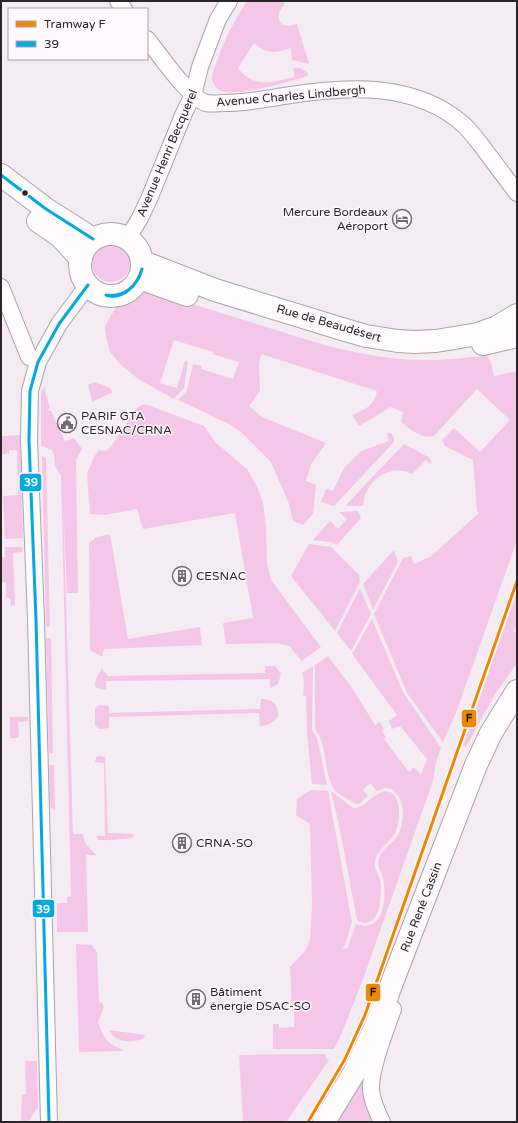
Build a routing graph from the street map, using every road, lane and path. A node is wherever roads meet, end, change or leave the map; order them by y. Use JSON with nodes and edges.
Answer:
{"nodes":[{"id":1,"x":230,"y":1,"type":"edge"},
{"id":2,"x":148,"y":40,"type":"edge"},
{"id":3,"x":193,"y":95,"type":"junction"},
{"id":4,"x":1,"y":175,"type":"edge"},
{"id":5,"x":517,"y":193,"type":"edge"},
{"id":6,"x":1,"y":194,"type":"edge"},
{"id":7,"x":128,"y":238,"type":"junction"},
{"id":8,"x":93,"y":239,"type":"junction"},
{"id":9,"x":81,"y":259,"type":"junction"},
{"id":10,"x":141,"y":270,"type":"junction"},
{"id":11,"x":88,"y":285,"type":"junction"},
{"id":12,"x":1,"y":287,"type":"edge"},
{"id":13,"x":517,"y":315,"type":"edge"},
{"id":14,"x":517,"y":336,"type":"edge"},
{"id":15,"x":39,"y":360,"type":"junction"},
{"id":16,"x":517,"y":691,"type":"edge"},
{"id":17,"x":422,"y":905,"type":"junction"},
{"id":18,"x":49,"y":1122,"type":"edge"},
{"id":19,"x":324,"y":1122,"type":"edge"},
{"id":20,"x":382,"y":1122,"type":"edge"}],
"edges":[{"from":1,"to":3,"type":"street","name":"Avenue Henri Becquerel"},
{"from":2,"to":3,"type":"street"},
{"from":3,"to":5,"type":"street","name":"Avenue Charles Lindbergh"},
{"from":3,"to":7,"type":"street","name":"Avenue Henri Becquerel"},
{"from":4,"to":8,"type":"main road"},
{"from":6,"to":9,"type":"main road"},
{"from":7,"to":8,"type":"main road"},
{"from":7,"to":10,"type":"main road"},
{"from":8,"to":9,"type":"main road"},
{"from":9,"to":11,"type":"main road"},
{"from":10,"to":11,"type":"main road"},
{"from":10,"to":13,"type":"main road","name":"Rue de Beaudésert"},
{"from":10,"to":14,"type":"main road","name":"Rue de Beaudésert"},
{"from":11,"to":15,"type":"street"},
{"from":12,"to":15,"type":"street"},
{"from":15,"to":18,"type":"street"},
{"from":16,"to":17,"type":"main road","name":"Rue René Cassin"},
{"from":17,"to":19,"type":"main road","name":"Rue René Cassin"},
{"from":17,"to":20,"type":"street"}]}
